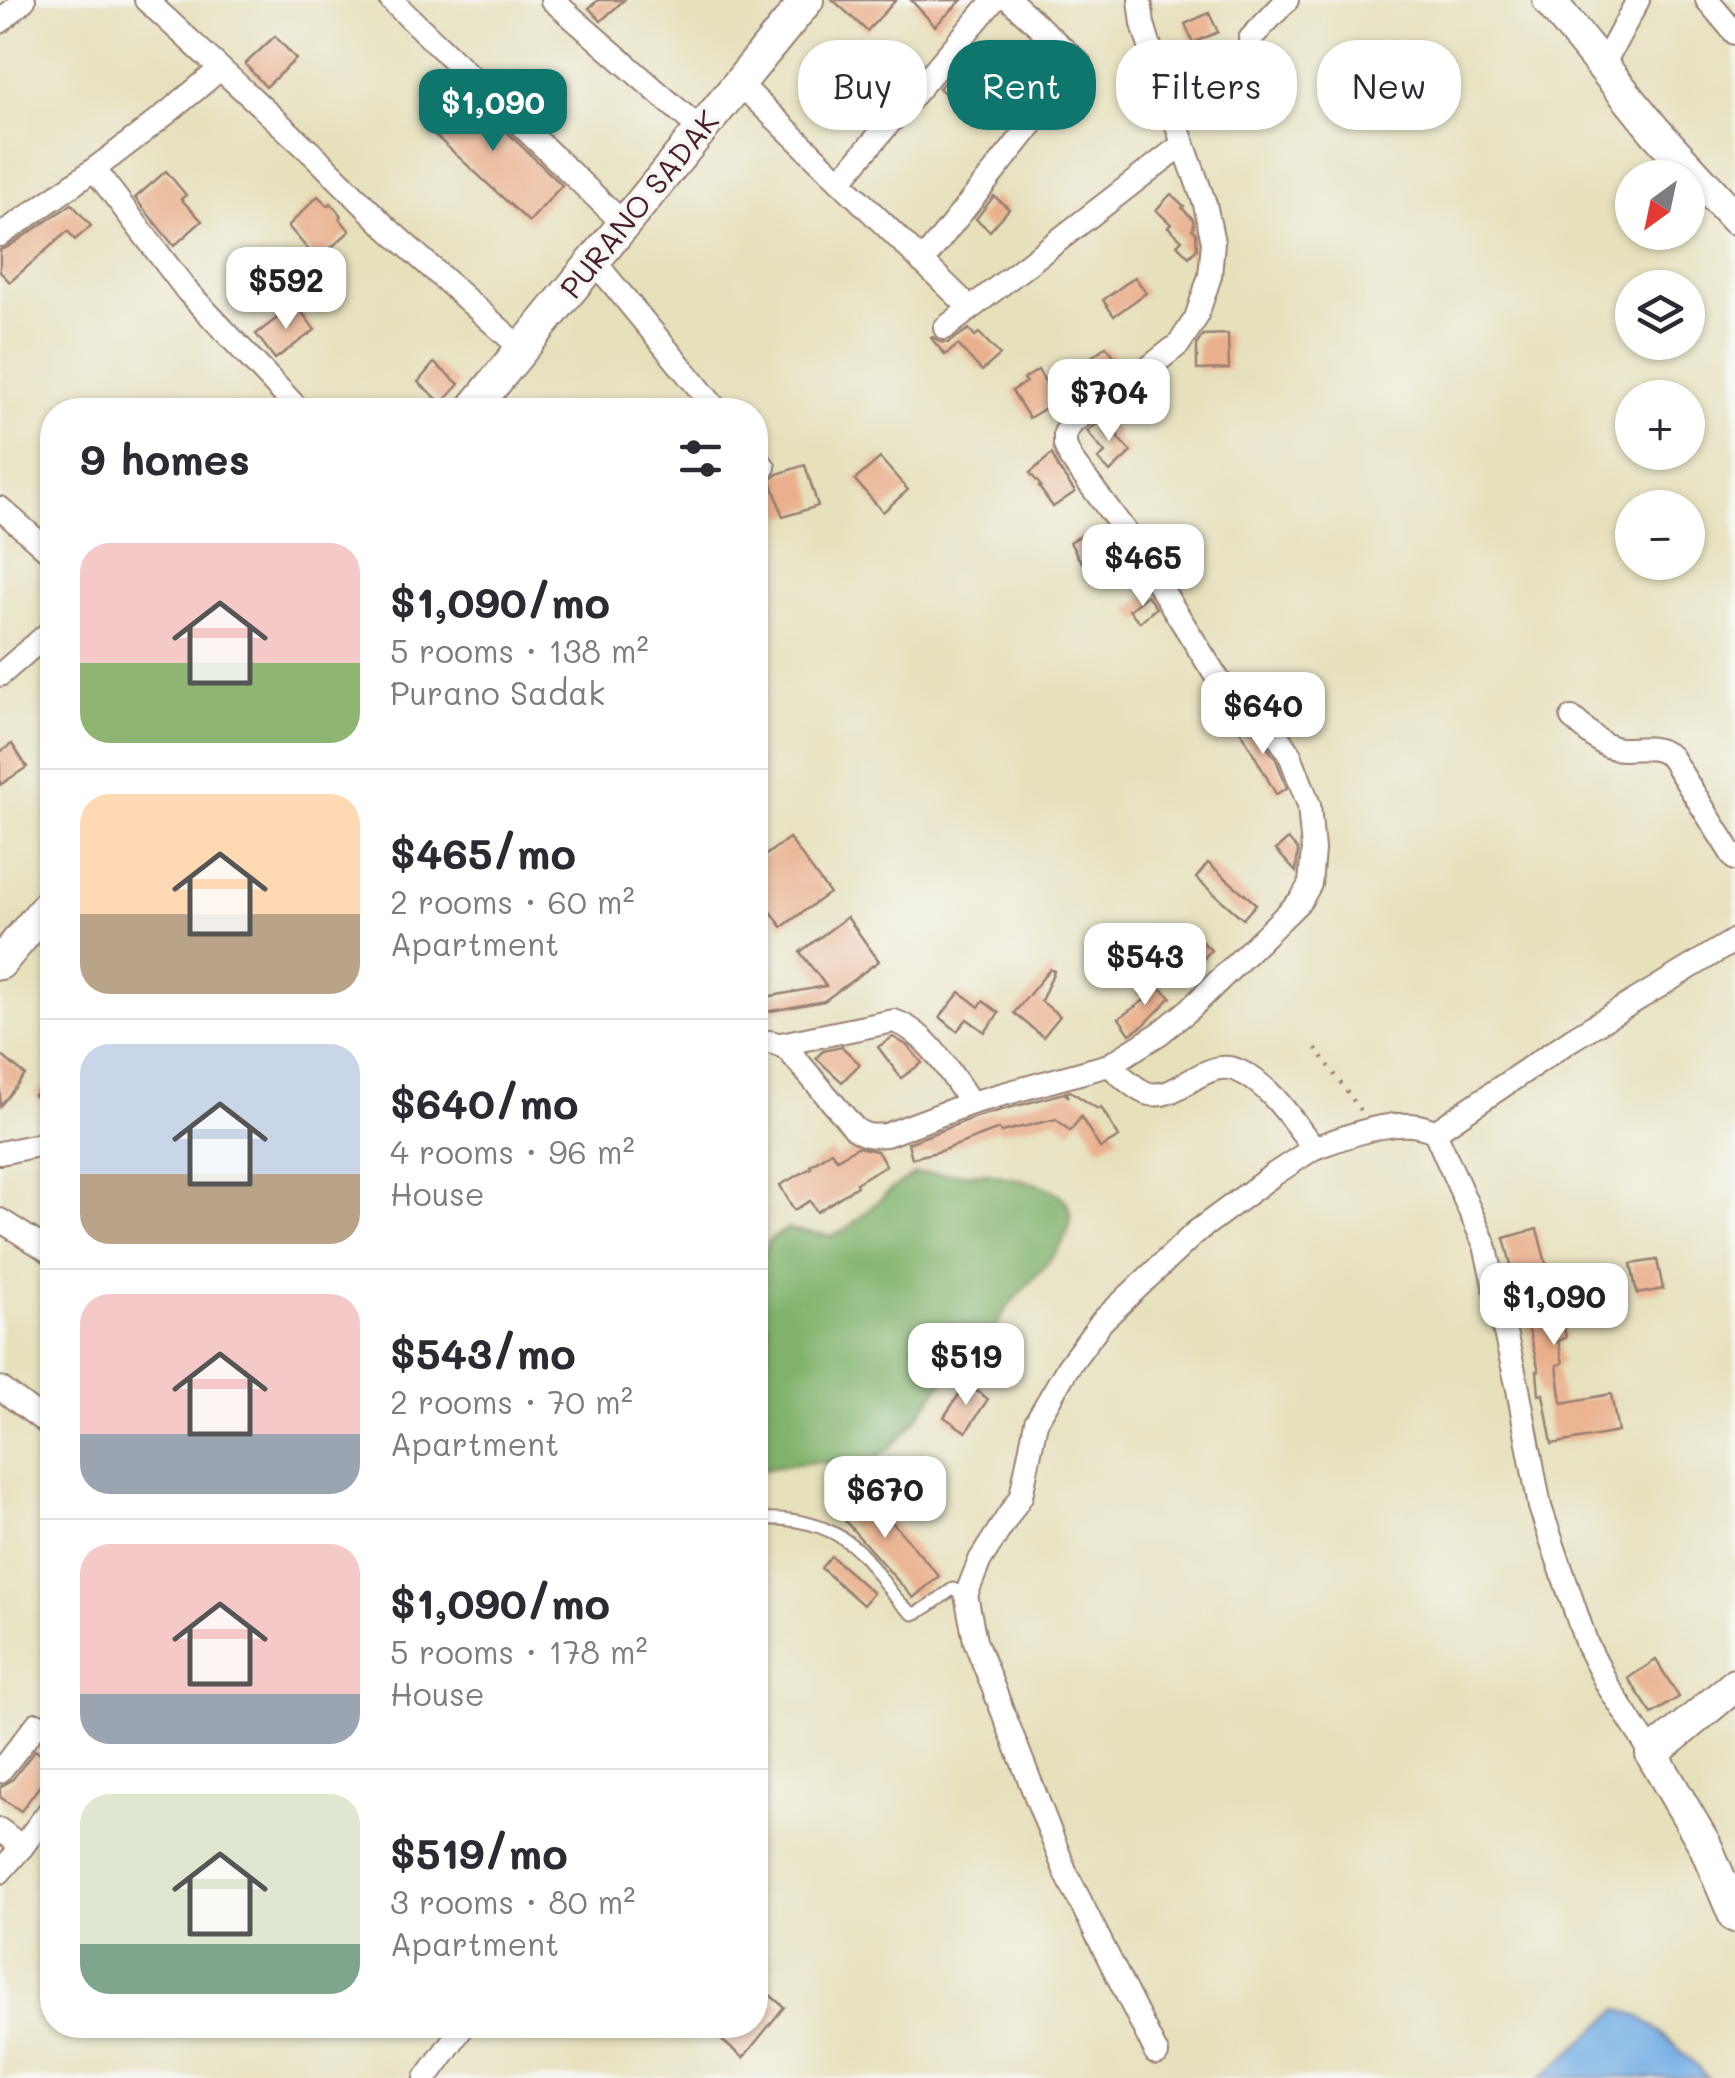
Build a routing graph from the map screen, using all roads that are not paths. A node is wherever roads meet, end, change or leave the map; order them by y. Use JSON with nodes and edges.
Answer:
{"nodes":[{"id":1,"x":24,"y":0,"type":"edge"},
{"id":2,"x":146,"y":0,"type":"edge"},
{"id":3,"x":391,"y":0,"type":"edge"},
{"id":4,"x":552,"y":0,"type":"edge"},
{"id":5,"x":807,"y":0,"type":"edge"},
{"id":6,"x":994,"y":0,"type":"edge"},
{"id":7,"x":1010,"y":0,"type":"edge"},
{"id":8,"x":1140,"y":0,"type":"edge"},
{"id":9,"x":1287,"y":0,"type":"edge"},
{"id":10,"x":1550,"y":0,"type":"edge"},
{"id":11,"x":1638,"y":0,"type":"edge"},
{"id":12,"x":1707,"y":0,"type":"edge"},
{"id":13,"x":0,"y":22,"type":"edge"},
{"id":14,"x":1735,"y":33,"type":"edge"},
{"id":15,"x":1250,"y":39,"type":"dead end"},
{"id":16,"x":1602,"y":67,"type":"junction"},
{"id":17,"x":220,"y":69,"type":"junction"},
{"id":18,"x":739,"y":84,"type":"junction"},
{"id":19,"x":701,"y":130,"type":"junction"},
{"id":20,"x":1183,"y":144,"type":"junction"},
{"id":21,"x":95,"y":170,"type":"junction"},
{"id":22,"x":840,"y":181,"type":"junction"},
{"id":23,"x":1735,"y":218,"type":"edge"},
{"id":24,"x":624,"y":224,"type":"junction"},
{"id":25,"x":0,"y":235,"type":"edge"},
{"id":26,"x":594,"y":261,"type":"junction"},
{"id":27,"x":922,"y":262,"type":"junction"},
{"id":28,"x":970,"y":308,"type":"junction"},
{"id":29,"x":945,"y":328,"type":"dead end"},
{"id":30,"x":522,"y":349,"type":"junction"},
{"id":31,"x":288,"y":398,"type":"edge"},
{"id":32,"x":482,"y":398,"type":"edge"},
{"id":33,"x":707,"y":398,"type":"edge"},
{"id":34,"x":0,"y":508,"type":"edge"},
{"id":35,"x":40,"y":543,"type":"edge"},
{"id":36,"x":40,"y":641,"type":"edge"},
{"id":37,"x":0,"y":676,"type":"edge"},
{"id":38,"x":1572,"y":718,"type":"dead end"},
{"id":39,"x":1735,"y":859,"type":"edge"},
{"id":40,"x":40,"y":915,"type":"edge"},
{"id":41,"x":1735,"y":940,"type":"edge"},
{"id":42,"x":0,"y":963,"type":"edge"},
{"id":43,"x":768,"y":1041,"type":"edge"},
{"id":44,"x":781,"y":1044,"type":"junction"},
{"id":45,"x":1109,"y":1065,"type":"junction"},
{"id":46,"x":971,"y":1102,"type":"junction"},
{"id":47,"x":1435,"y":1132,"type":"junction"},
{"id":48,"x":40,"y":1144,"type":"edge"},
{"id":49,"x":1314,"y":1148,"type":"junction"},
{"id":50,"x":0,"y":1152,"type":"edge"},
{"id":51,"x":0,"y":1220,"type":"edge"},
{"id":52,"x":40,"y":1245,"type":"edge"},
{"id":53,"x":0,"y":1388,"type":"edge"},
{"id":54,"x":40,"y":1418,"type":"edge"},
{"id":55,"x":768,"y":1518,"type":"edge"},
{"id":56,"x":966,"y":1594,"type":"junction"},
{"id":57,"x":1735,"y":1685,"type":"edge"},
{"id":58,"x":38,"y":1724,"type":"dead end"},
{"id":59,"x":1652,"y":1754,"type":"junction"},
{"id":60,"x":0,"y":1771,"type":"edge"},
{"id":61,"x":40,"y":1823,"type":"edge"},
{"id":62,"x":0,"y":1830,"type":"edge"},
{"id":63,"x":22,"y":1847,"type":"junction"},
{"id":64,"x":0,"y":1872,"type":"edge"},
{"id":65,"x":1735,"y":1916,"type":"edge"},
{"id":66,"x":455,"y":2038,"type":"edge"},
{"id":67,"x":1158,"y":2054,"type":"dead end"},
{"id":68,"x":426,"y":2078,"type":"edge"}],
"edges":[{"from":1,"to":13,"type":"street"},
{"from":2,"to":17,"type":"street"},
{"from":3,"to":24,"type":"street"},
{"from":4,"to":19,"type":"street"},
{"from":5,"to":18,"type":"main road","name":"PURANO SADAK"},
{"from":6,"to":22,"type":"street"},
{"from":7,"to":27,"type":"street"},
{"from":8,"to":20,"type":"street"},
{"from":9,"to":15,"type":"street"},
{"from":10,"to":16,"type":"main road"},
{"from":11,"to":16,"type":"street"},
{"from":12,"to":14,"type":"street"},
{"from":16,"to":23,"type":"main road"},
{"from":17,"to":21,"type":"street"},
{"from":17,"to":30,"type":"street"},
{"from":18,"to":19,"type":"main road","name":"PURANO SADAK"},
{"from":18,"to":22,"type":"street"},
{"from":19,"to":24,"type":"main road","name":"PURANO SADAK"},
{"from":20,"to":28,"type":"street"},
{"from":20,"to":45,"type":"street"},
{"from":21,"to":25,"type":"street"},
{"from":21,"to":31,"type":"street"},
{"from":22,"to":27,"type":"street"},
{"from":24,"to":26,"type":"main road","name":"PURANO SADAK"},
{"from":26,"to":30,"type":"main road","name":"PURANO SADAK"},
{"from":26,"to":33,"type":"street"},
{"from":27,"to":28,"type":"street"},
{"from":28,"to":29,"type":"street"},
{"from":30,"to":32,"type":"main road","name":"PURANO SADAK"},
{"from":34,"to":35,"type":"street"},
{"from":36,"to":37,"type":"street"},
{"from":38,"to":39,"type":"street"},
{"from":40,"to":42,"type":"main road"},
{"from":41,"to":47,"type":"street"},
{"from":43,"to":44,"type":"street"},
{"from":44,"to":46,"type":"street"},
{"from":44,"to":46,"type":"street"},
{"from":45,"to":46,"type":"street"},
{"from":45,"to":49,"type":"street"},
{"from":47,"to":49,"type":"street"},
{"from":47,"to":59,"type":"street"},
{"from":48,"to":50,"type":"street"},
{"from":49,"to":56,"type":"street"},
{"from":51,"to":52,"type":"street"},
{"from":53,"to":54,"type":"street"},
{"from":55,"to":56,"type":"lane"},
{"from":56,"to":67,"type":"street"},
{"from":57,"to":59,"type":"main road"},
{"from":58,"to":60,"type":"street"},
{"from":59,"to":65,"type":"main road"},
{"from":61,"to":63,"type":"street"},
{"from":62,"to":63,"type":"street"},
{"from":63,"to":64,"type":"street"},
{"from":66,"to":68,"type":"street"}]}
